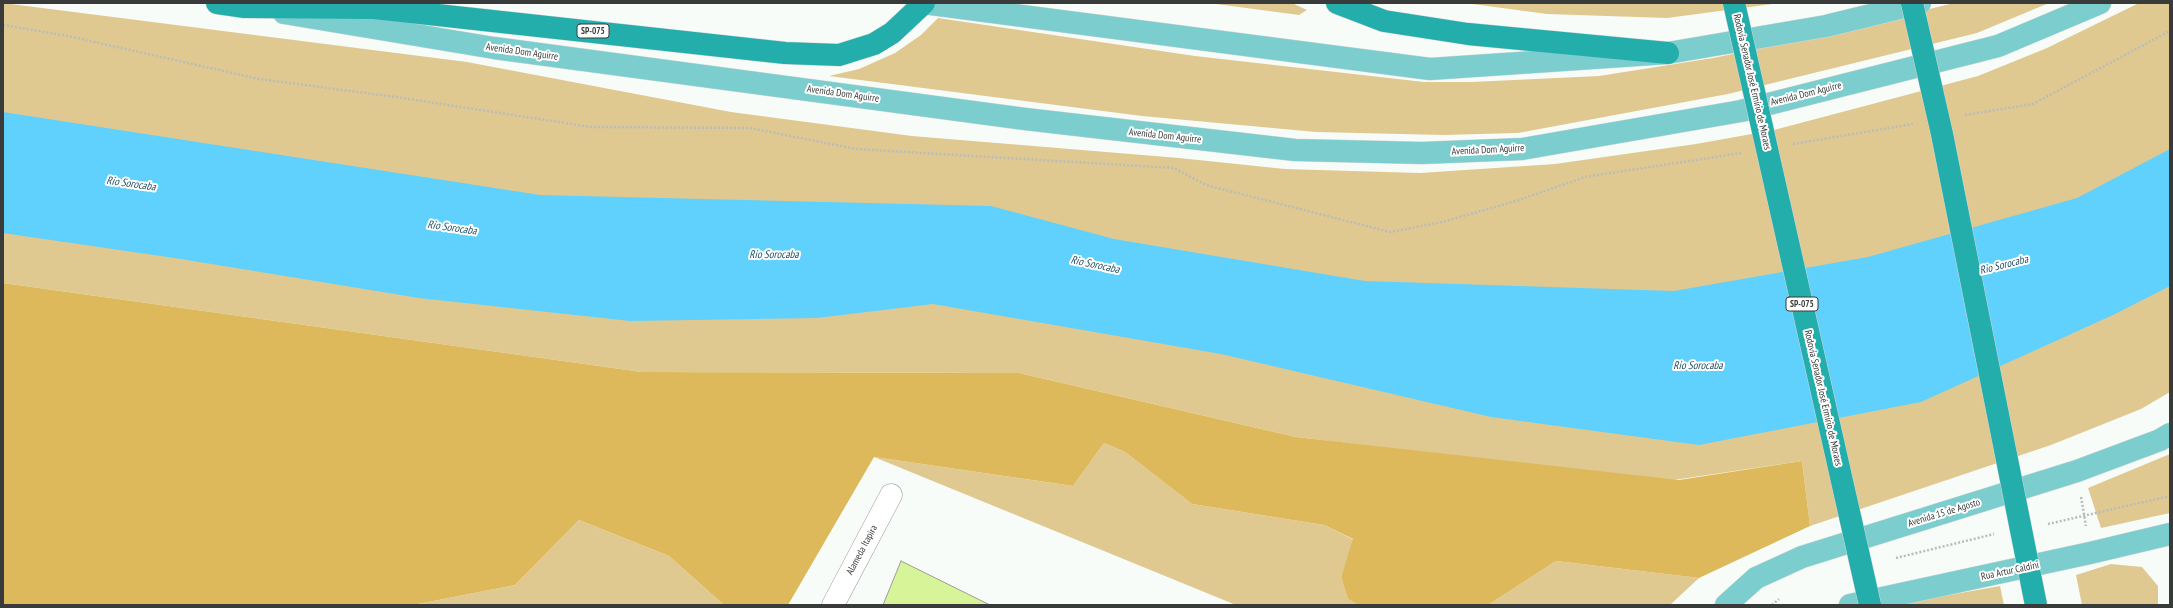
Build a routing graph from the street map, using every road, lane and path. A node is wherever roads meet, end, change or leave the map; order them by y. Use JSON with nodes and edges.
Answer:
{"nodes":[{"id":1,"x":218,"y":3,"type":"edge"},
{"id":2,"x":924,"y":3,"type":"edge"},
{"id":3,"x":1337,"y":3,"type":"edge"},
{"id":4,"x":1734,"y":3,"type":"edge"},
{"id":5,"x":1912,"y":3,"type":"edge"},
{"id":6,"x":1920,"y":3,"type":"edge"},
{"id":7,"x":2100,"y":3,"type":"edge"},
{"id":8,"x":245,"y":7,"type":"junction"},
{"id":9,"x":1668,"y":53,"type":"junction"},
{"id":10,"x":2170,"y":434,"type":"edge"},
{"id":11,"x":2077,"y":471,"type":"junction"},
{"id":12,"x":890,"y":494,"type":"dead end"},
{"id":13,"x":2170,"y":496,"type":"edge"},
{"id":14,"x":2084,"y":516,"type":"junction"},
{"id":15,"x":2046,"y":524,"type":"dead end"},
{"id":16,"x":2001,"y":533,"type":"dead end"},
{"id":17,"x":2170,"y":534,"type":"edge"},
{"id":18,"x":2090,"y":553,"type":"junction"},
{"id":19,"x":1893,"y":559,"type":"dead end"},
{"id":20,"x":1782,"y":596,"type":"dead end"},
{"id":21,"x":833,"y":605,"type":"edge"},
{"id":22,"x":1726,"y":605,"type":"edge"},
{"id":23,"x":1772,"y":605,"type":"edge"},
{"id":24,"x":1850,"y":605,"type":"edge"},
{"id":25,"x":1870,"y":605,"type":"edge"},
{"id":26,"x":2036,"y":605,"type":"edge"}],
"edges":[{"from":1,"to":8,"type":"highway","name":"Avenida Dom Aguirre"},
{"from":2,"to":8,"type":"highway","number":"SP-075"},
{"from":2,"to":9,"type":"main road"},
{"from":3,"to":9,"type":"highway"},
{"from":4,"to":25,"type":"highway","name":"Rodovia Senador José Ermírio de Moraes","number":"SP-075","bridge":true},
{"from":5,"to":26,"type":"highway","bridge":true},
{"from":6,"to":9,"type":"main road"},
{"from":7,"to":8,"type":"main road","name":"Avenida Dom Aguirre"},
{"from":10,"to":11,"type":"main road","name":"Avenida 15 de Agosto"},
{"from":11,"to":14,"type":"path"},
{"from":11,"to":22,"type":"main road","name":"Avenida 15 de Agosto"},
{"from":12,"to":21,"type":"street","name":"Alameda Itapira"},
{"from":13,"to":14,"type":"path"},
{"from":14,"to":15,"type":"path"},
{"from":14,"to":18,"type":"path"},
{"from":16,"to":19,"type":"path"},
{"from":17,"to":18,"type":"main road","name":"Rua Artur Caldini"},
{"from":18,"to":24,"type":"main road","name":"Rua Artur Caldini"},
{"from":20,"to":23,"type":"path"}]}
